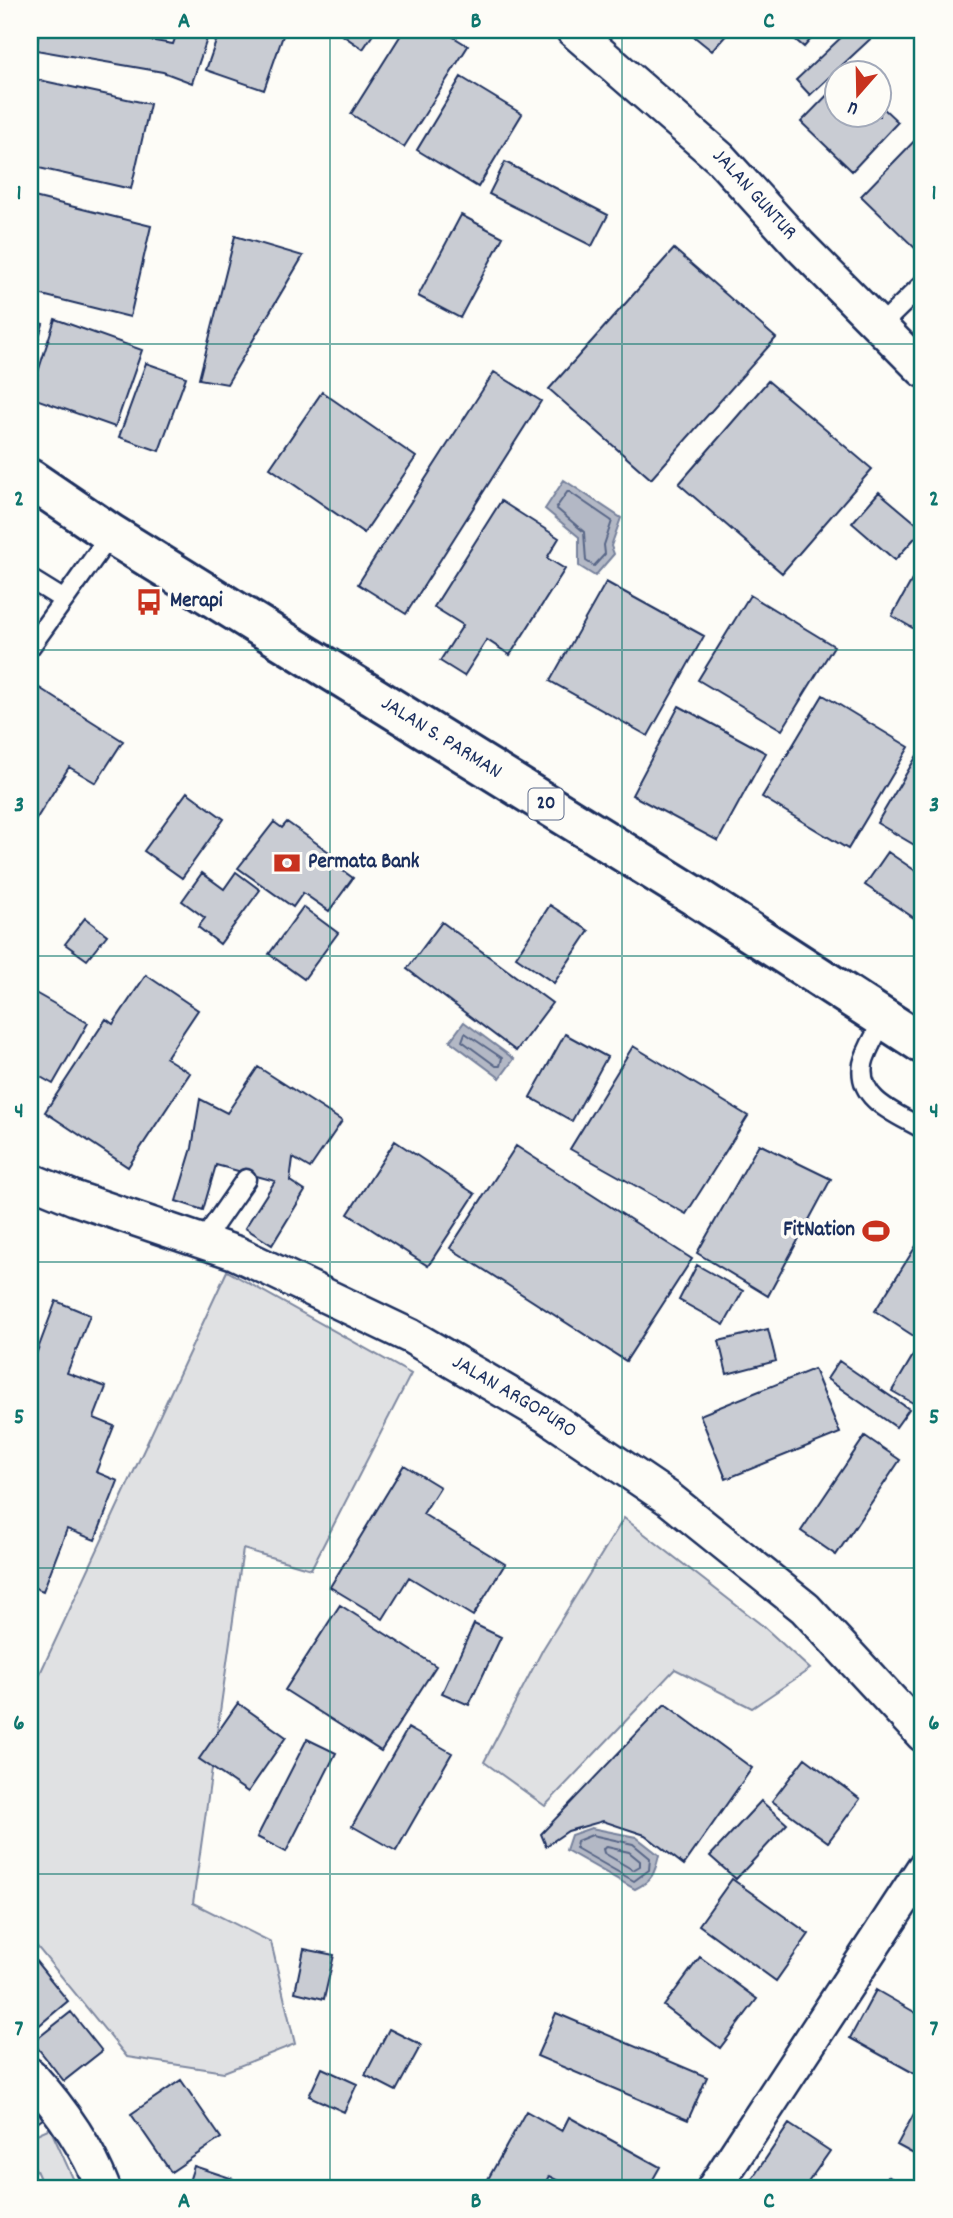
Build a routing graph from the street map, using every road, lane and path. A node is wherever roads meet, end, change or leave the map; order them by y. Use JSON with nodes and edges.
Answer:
{"nodes":[{"id":1,"x":573,"y":30,"type":"edge"},
{"id":2,"x":923,"y":284,"type":"edge"},
{"id":3,"x":880,"y":327,"type":"junction"},
{"id":4,"x":923,"y":370,"type":"edge"},
{"id":5,"x":30,"y":479,"type":"edge"},
{"id":6,"x":111,"y":534,"type":"junction"},
{"id":7,"x":30,"y":579,"type":"edge"},
{"id":8,"x":64,"y":600,"type":"junction"},
{"id":9,"x":30,"y":647,"type":"edge"},
{"id":10,"x":884,"y":1018,"type":"junction"},
{"id":11,"x":923,"y":1044,"type":"edge"},
{"id":12,"x":923,"y":1129,"type":"edge"},
{"id":13,"x":246,"y":1179,"type":"dead end"},
{"id":14,"x":30,"y":1180,"type":"edge"},
{"id":15,"x":203,"y":1241,"type":"junction"},
{"id":16,"x":923,"y":1735,"type":"edge"},
{"id":17,"x":923,"y":1869,"type":"edge"},
{"id":18,"x":30,"y":2075,"type":"edge"},
{"id":19,"x":103,"y":2188,"type":"edge"},
{"id":20,"x":714,"y":2188,"type":"edge"}],
"edges":[{"from":1,"to":3,"type":"street","name":"JALAN GUNTUR"},
{"from":2,"to":3,"type":"lane"},
{"from":3,"to":4,"type":"street","name":"JALAN GUNTUR"},
{"from":5,"to":6,"type":"highway","name":"JALAN S. PARMAN","number":"20"},
{"from":6,"to":8,"type":"lane"},
{"from":6,"to":10,"type":"highway","name":"JALAN S. PARMAN","number":"20"},
{"from":7,"to":8,"type":"lane"},
{"from":8,"to":9,"type":"lane"},
{"from":10,"to":11,"type":"highway","name":"JALAN S. PARMAN","number":"20"},
{"from":10,"to":12,"type":"lane"},
{"from":13,"to":15,"type":"lane"},
{"from":14,"to":15,"type":"street","name":"JALAN ARGOPURO"},
{"from":15,"to":16,"type":"street","name":"JALAN ARGOPURO"},
{"from":17,"to":20,"type":"street"},
{"from":18,"to":19,"type":"street"}]}
